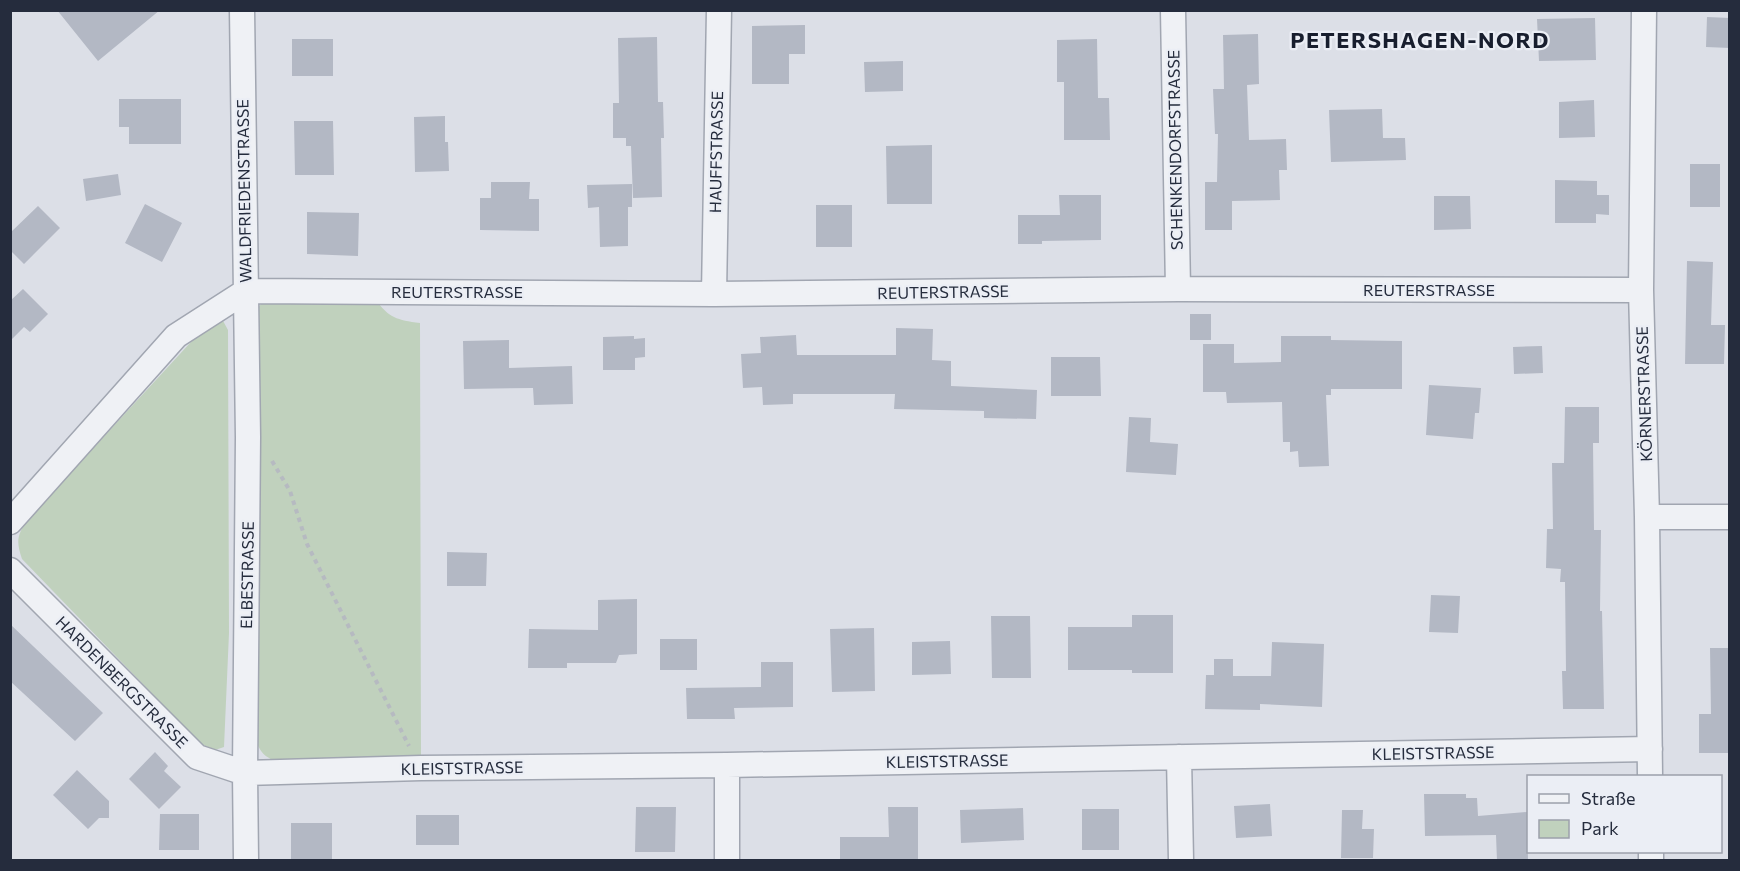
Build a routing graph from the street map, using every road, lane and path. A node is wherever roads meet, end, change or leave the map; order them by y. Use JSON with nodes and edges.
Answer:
{"nodes":[{"id":1,"x":242,"y":10,"type":"edge"},
{"id":2,"x":719,"y":10,"type":"edge"},
{"id":3,"x":1173,"y":10,"type":"edge"},
{"id":4,"x":1644,"y":10,"type":"edge"},
{"id":5,"x":1178,"y":289,"type":"junction"},
{"id":6,"x":1641,"y":290,"type":"junction"},
{"id":7,"x":246,"y":291,"type":"junction"},
{"id":8,"x":714,"y":294,"type":"junction"},
{"id":9,"x":248,"y":437,"type":"junction"},
{"id":10,"x":1647,"y":517,"type":"junction"},
{"id":11,"x":1730,"y":517,"type":"edge"},
{"id":12,"x":10,"y":522,"type":"edge"},
{"id":13,"x":10,"y":570,"type":"edge"},
{"id":14,"x":1650,"y":749,"type":"junction"},
{"id":15,"x":1179,"y":757,"type":"junction"},
{"id":16,"x":727,"y":765,"type":"junction"},
{"id":17,"x":421,"y":768,"type":"junction"},
{"id":18,"x":245,"y":773,"type":"junction"},
{"id":19,"x":1650,"y":775,"type":"edge"},
{"id":20,"x":246,"y":861,"type":"edge"},
{"id":21,"x":727,"y":861,"type":"edge"},
{"id":22,"x":1181,"y":861,"type":"edge"}],
"edges":[{"from":1,"to":7,"type":"street","name":"WALDFRIEDENSTRASSE"},
{"from":2,"to":8,"type":"street","name":"HAUFFSTRASSE"},
{"from":3,"to":5,"type":"street","name":"SCHENKENDORFSTRASSE"},
{"from":4,"to":6,"type":"street","name":"KÖRNERSTRASSE"},
{"from":5,"to":6,"type":"street","name":"REUTERSTRASSE"},
{"from":5,"to":8,"type":"street","name":"REUTERSTRASSE"},
{"from":6,"to":10,"type":"street","name":"KÖRNERSTRASSE"},
{"from":7,"to":8,"type":"street","name":"REUTERSTRASSE"},
{"from":7,"to":9,"type":"street","name":"ELBESTRASSE"},
{"from":7,"to":12,"type":"street","name":"WALDFRIEDENSTRASSE"},
{"from":9,"to":17,"type":"path"},
{"from":9,"to":18,"type":"street","name":"ELBESTRASSE"},
{"from":10,"to":11,"type":"street"},
{"from":10,"to":14,"type":"street","name":"KÖRNERSTRASSE"},
{"from":13,"to":18,"type":"street","name":"HARDENBERGSTRASSE"},
{"from":14,"to":15,"type":"street","name":"KLEISTSTRASSE"},
{"from":14,"to":19,"type":"street","name":"KÖRNERSTRASSE"},
{"from":15,"to":16,"type":"street","name":"KLEISTSTRASSE"},
{"from":15,"to":22,"type":"street"},
{"from":16,"to":17,"type":"street","name":"KLEISTSTRASSE"},
{"from":16,"to":21,"type":"street"},
{"from":17,"to":18,"type":"street","name":"KLEISTSTRASSE"},
{"from":18,"to":20,"type":"street","name":"ELBESTRASSE"}]}
